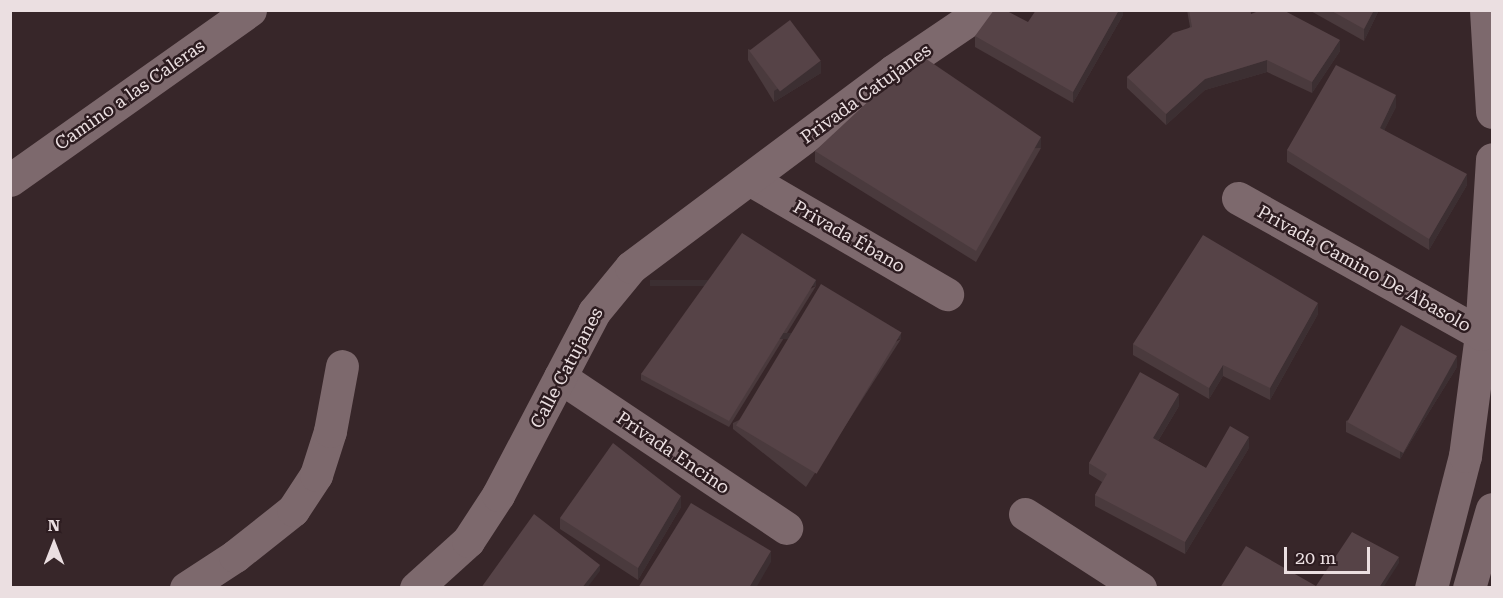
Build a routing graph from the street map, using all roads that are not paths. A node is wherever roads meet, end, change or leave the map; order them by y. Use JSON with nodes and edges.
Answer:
{"nodes":[{"id":1,"x":250,"y":10,"type":"edge"},
{"id":2,"x":983,"y":10,"type":"edge"},
{"id":3,"x":1486,"y":10,"type":"edge"},
{"id":4,"x":1492,"y":112,"type":"edge"},
{"id":5,"x":1492,"y":159,"type":"edge"},
{"id":6,"x":10,"y":180,"type":"edge"},
{"id":7,"x":751,"y":180,"type":"junction"},
{"id":8,"x":1238,"y":198,"type":"dead end"},
{"id":9,"x":947,"y":294,"type":"dead end"},
{"id":10,"x":1487,"y":335,"type":"edge"},
{"id":11,"x":342,"y":366,"type":"dead end"},
{"id":12,"x":560,"y":377,"type":"junction"},
{"id":13,"x":1492,"y":509,"type":"edge"},
{"id":14,"x":1025,"y":514,"type":"dead end"},
{"id":15,"x":786,"y":528,"type":"dead end"},
{"id":16,"x":186,"y":588,"type":"edge"},
{"id":17,"x":416,"y":588,"type":"edge"},
{"id":18,"x":1140,"y":588,"type":"edge"},
{"id":19,"x":1431,"y":588,"type":"edge"},
{"id":20,"x":1469,"y":588,"type":"edge"}],
"edges":[{"from":1,"to":6,"type":"street","name":"Camino a las Caleras"},
{"from":2,"to":7,"type":"street","name":"Privada Catujanes"},
{"from":3,"to":4,"type":"street"},
{"from":5,"to":10,"type":"street"},
{"from":7,"to":9,"type":"street","name":"Privada Ébano"},
{"from":7,"to":12,"type":"street","name":"Calle Catujanes"},
{"from":8,"to":10,"type":"street","name":"Privada Camino De Abasolo"},
{"from":10,"to":19,"type":"street"},
{"from":11,"to":16,"type":"street"},
{"from":12,"to":15,"type":"street","name":"Privada Encino"},
{"from":12,"to":17,"type":"street","name":"Calle Catujanes"},
{"from":13,"to":20,"type":"street"},
{"from":14,"to":18,"type":"street"}]}
